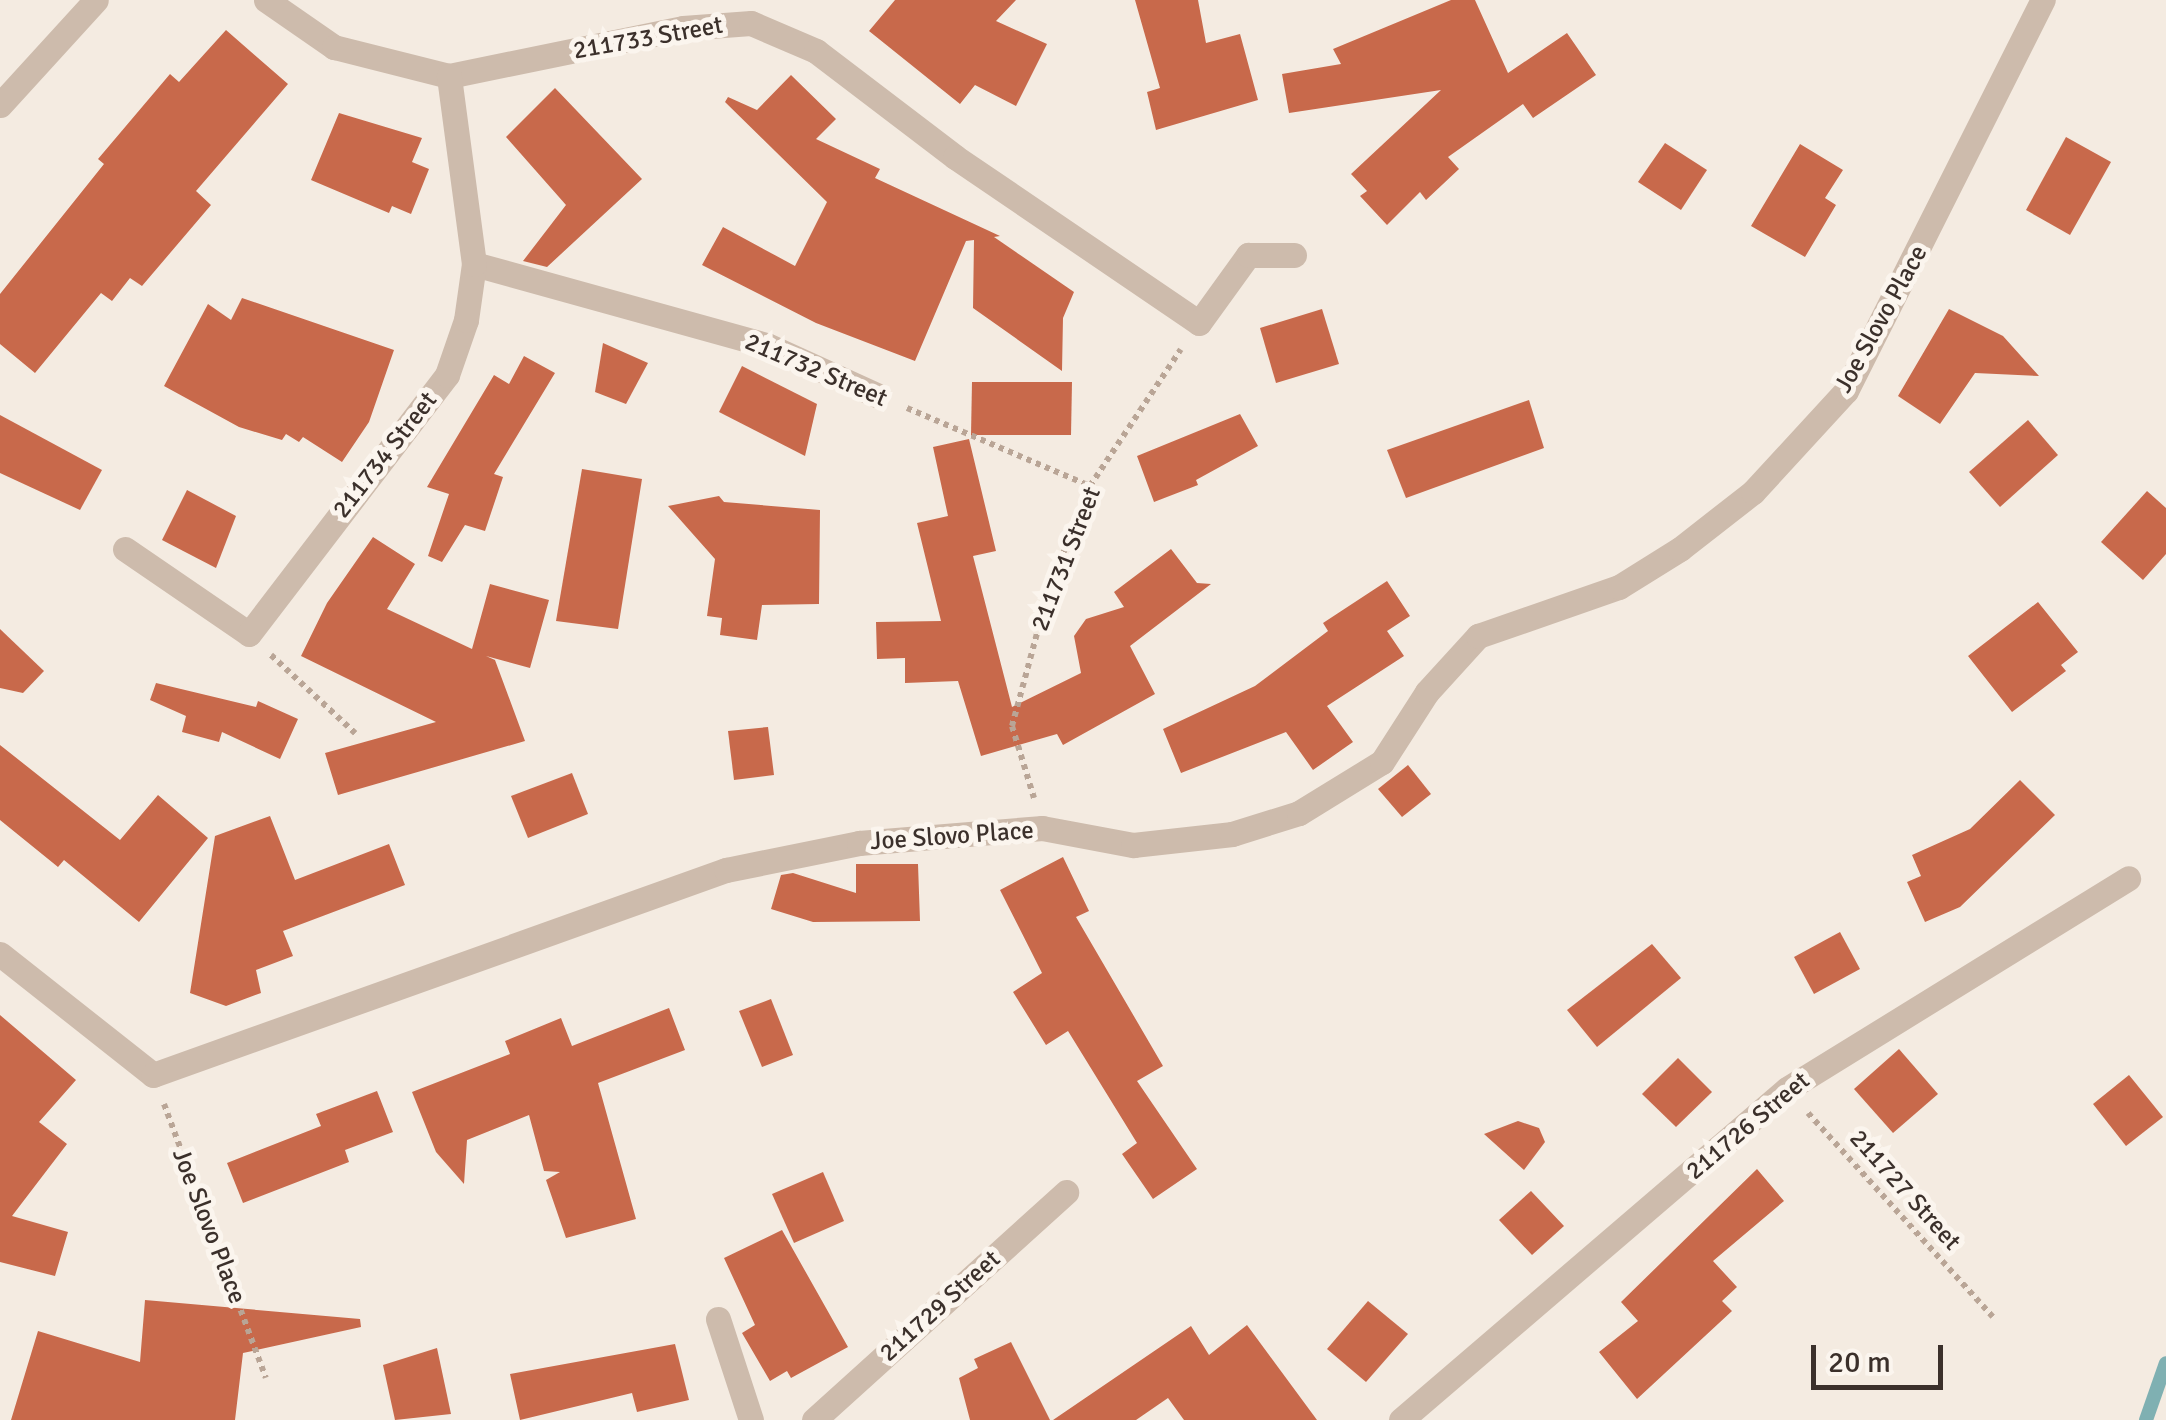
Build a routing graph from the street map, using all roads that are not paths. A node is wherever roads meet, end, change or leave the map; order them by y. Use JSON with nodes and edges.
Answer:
{"nodes":[{"id":1,"x":96,"y":0,"type":"edge"},
{"id":2,"x":266,"y":0,"type":"edge"},
{"id":3,"x":2043,"y":0,"type":"edge"},
{"id":4,"x":450,"y":76,"type":"junction"},
{"id":5,"x":0,"y":104,"type":"edge"},
{"id":6,"x":1294,"y":255,"type":"dead end"},
{"id":7,"x":474,"y":264,"type":"junction"},
{"id":8,"x":876,"y":395,"type":"road end"},
{"id":9,"x":125,"y":549,"type":"dead end"},
{"id":10,"x":2128,"y":878,"type":"dead end"},
{"id":11,"x":0,"y":954,"type":"edge"},
{"id":12,"x":1066,"y":1192,"type":"dead end"},
{"id":13,"x":718,"y":1320,"type":"dead end"},
{"id":14,"x":752,"y":1420,"type":"edge"},
{"id":15,"x":814,"y":1420,"type":"edge"},
{"id":16,"x":1401,"y":1420,"type":"edge"}],
"edges":[{"from":1,"to":5,"type":"street"},
{"from":2,"to":4,"type":"street","name":"211733 Street"},
{"from":3,"to":11,"type":"street","name":"Joe Slovo Place"},
{"from":4,"to":6,"type":"street","name":"211733 Street"},
{"from":4,"to":7,"type":"street","name":"211734 Street"},
{"from":7,"to":8,"type":"street","name":"211732 Street"},
{"from":7,"to":9,"type":"street","name":"211734 Street"},
{"from":10,"to":16,"type":"street","name":"211726 Street"},
{"from":12,"to":15,"type":"street","name":"211729 Street"},
{"from":13,"to":14,"type":"street"}]}
